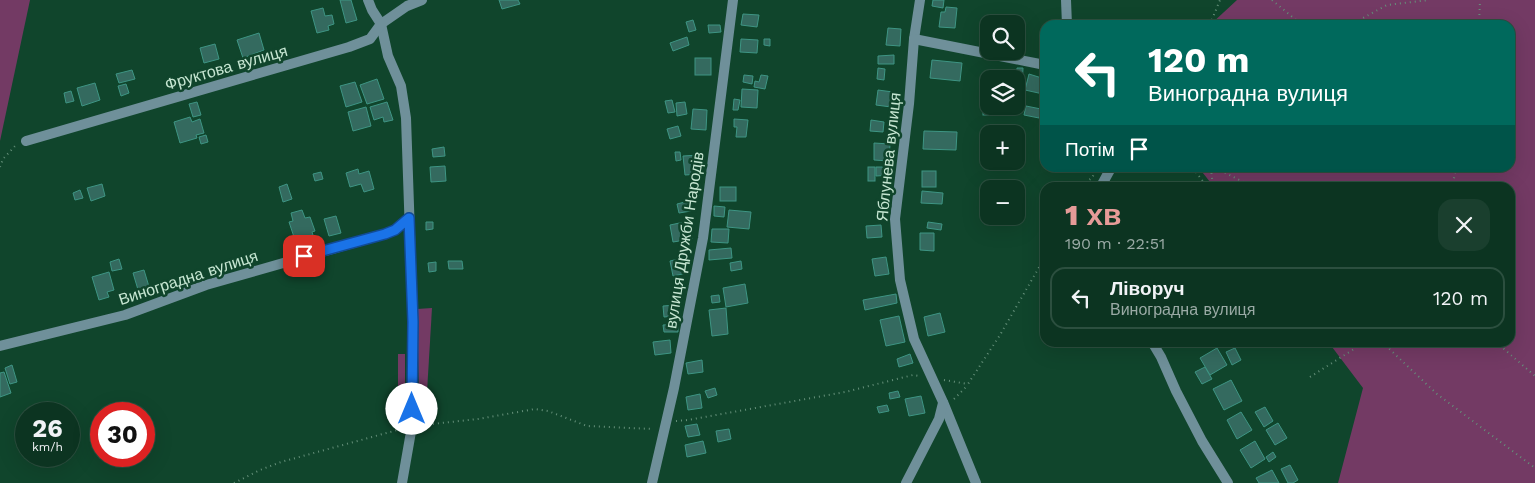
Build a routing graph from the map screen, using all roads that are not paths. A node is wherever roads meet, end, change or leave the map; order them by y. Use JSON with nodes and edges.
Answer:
{"nodes":[{"id":1,"x":368,"y":0,"type":"edge"},
{"id":2,"x":422,"y":0,"type":"edge"},
{"id":3,"x":733,"y":0,"type":"edge"},
{"id":4,"x":920,"y":0,"type":"edge"},
{"id":5,"x":1066,"y":0,"type":"edge"},
{"id":6,"x":1067,"y":20,"type":"edge"},
{"id":7,"x":381,"y":24,"type":"junction"},
{"id":8,"x":914,"y":38,"type":"junction"},
{"id":9,"x":1040,"y":64,"type":"edge"},
{"id":10,"x":26,"y":141,"type":"road end"},
{"id":11,"x":409,"y":218,"type":"junction"},
{"id":12,"x":0,"y":346,"type":"edge"},
{"id":13,"x":1155,"y":347,"type":"edge"},
{"id":14,"x":944,"y":405,"type":"junction"},
{"id":15,"x":402,"y":483,"type":"edge"},
{"id":16,"x":652,"y":483,"type":"edge"},
{"id":17,"x":906,"y":483,"type":"edge"},
{"id":18,"x":976,"y":483,"type":"edge"},
{"id":19,"x":1228,"y":483,"type":"edge"}],
"edges":[{"from":1,"to":7,"type":"street"},
{"from":2,"to":7,"type":"street","name":"Фруктова вулиця"},
{"from":3,"to":16,"type":"street","name":"вулиця Дружби Народів"},
{"from":4,"to":8,"type":"street","name":"Яблунева вулиця"},
{"from":5,"to":6,"type":"street"},
{"from":7,"to":10,"type":"street","name":"Фруктова вулиця"},
{"from":7,"to":11,"type":"street"},
{"from":8,"to":9,"type":"street"},
{"from":8,"to":14,"type":"street","name":"Яблунева вулиця"},
{"from":11,"to":12,"type":"street","name":"Виноградна вулиця"},
{"from":11,"to":15,"type":"street"},
{"from":13,"to":19,"type":"street"},
{"from":14,"to":17,"type":"street"},
{"from":14,"to":18,"type":"street","name":"Яблунева вулиця"}]}
